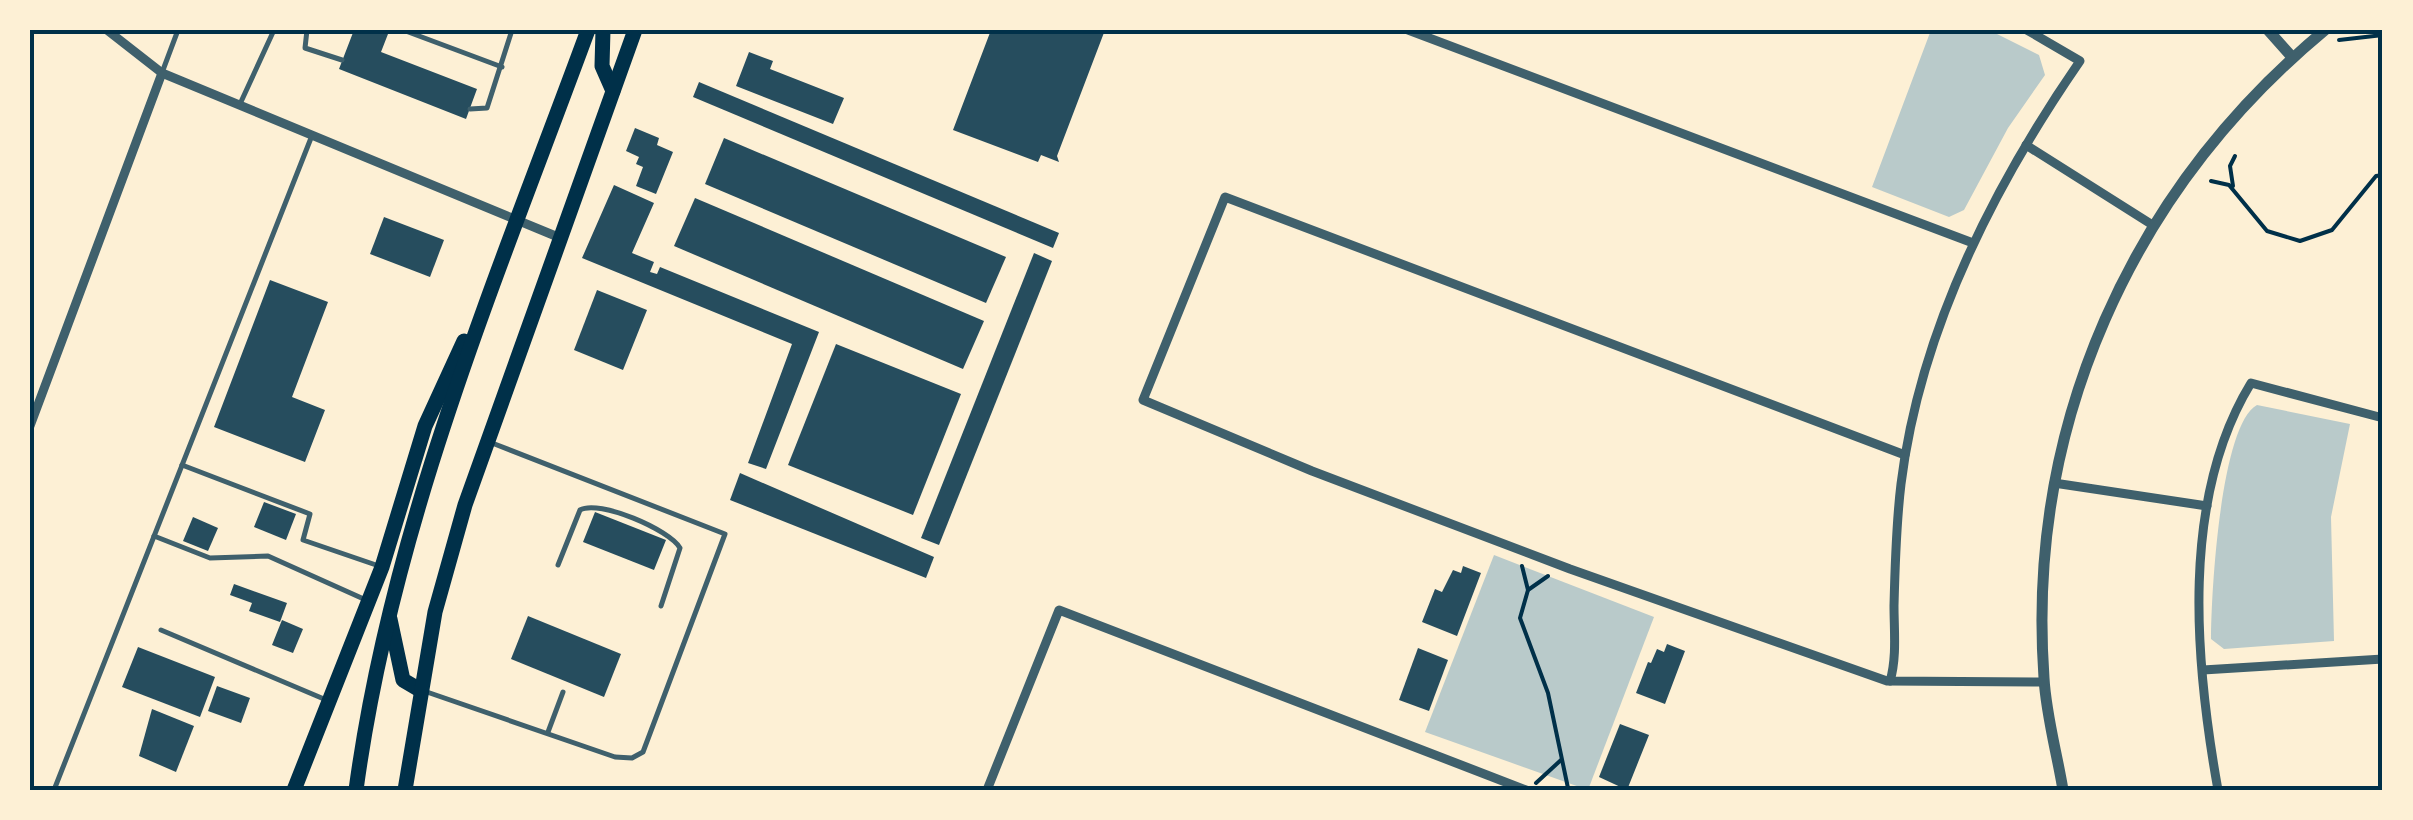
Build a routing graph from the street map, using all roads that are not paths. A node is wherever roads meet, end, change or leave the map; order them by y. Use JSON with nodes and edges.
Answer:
{"nodes":[{"id":1,"x":107,"y":30,"type":"edge"},
{"id":2,"x":178,"y":30,"type":"edge"},
{"id":3,"x":274,"y":30,"type":"edge"},
{"id":4,"x":307,"y":30,"type":"edge"},
{"id":5,"x":403,"y":30,"type":"edge"},
{"id":6,"x":512,"y":30,"type":"edge"},
{"id":7,"x":588,"y":30,"type":"edge"},
{"id":8,"x":603,"y":30,"type":"edge"},
{"id":9,"x":635,"y":30,"type":"edge"},
{"id":10,"x":1408,"y":30,"type":"edge"},
{"id":11,"x":2027,"y":30,"type":"edge"},
{"id":12,"x":2268,"y":30,"type":"edge"},
{"id":13,"x":2325,"y":30,"type":"edge"},
{"id":14,"x":2292,"y":58,"type":"junction"},
{"id":15,"x":342,"y":60,"type":"dead end"},
{"id":16,"x":502,"y":66,"type":"junction"},
{"id":17,"x":162,"y":73,"type":"junction"},
{"id":18,"x":614,"y":91,"type":"junction"},
{"id":19,"x":238,"y":108,"type":"junction"},
{"id":20,"x":470,"y":109,"type":"dead end"},
{"id":21,"x":311,"y":138,"type":"junction"},
{"id":22,"x":2026,"y":144,"type":"junction"},
{"id":23,"x":515,"y":220,"type":"junction"},
{"id":24,"x":2151,"y":224,"type":"junction"},
{"id":25,"x":558,"y":236,"type":"junction"},
{"id":26,"x":1973,"y":243,"type":"junction"},
{"id":27,"x":478,"y":321,"type":"junction"},
{"id":28,"x":2383,"y":418,"type":"edge"},
{"id":29,"x":30,"y":426,"type":"edge"},
{"id":30,"x":484,"y":440,"type":"junction"},
{"id":31,"x":1905,"y":455,"type":"junction"},
{"id":32,"x":182,"y":465,"type":"junction"},
{"id":33,"x":2054,"y":483,"type":"junction"},
{"id":34,"x":2207,"y":506,"type":"junction"},
{"id":35,"x":154,"y":536,"type":"junction"},
{"id":36,"x":558,"y":565,"type":"dead end"},
{"id":37,"x":382,"y":567,"type":"junction"},
{"id":38,"x":369,"y":601,"type":"junction"},
{"id":39,"x":662,"y":606,"type":"dead end"},
{"id":40,"x":389,"y":610,"type":"junction"},
{"id":41,"x":162,"y":630,"type":"dead end"},
{"id":42,"x":2383,"y":658,"type":"edge"},
{"id":43,"x":2204,"y":670,"type":"junction"},
{"id":44,"x":1890,"y":682,"type":"junction"},
{"id":45,"x":2044,"y":682,"type":"junction"},
{"id":46,"x":420,"y":690,"type":"junction"},
{"id":47,"x":563,"y":692,"type":"dead end"},
{"id":48,"x":329,"y":702,"type":"junction"},
{"id":49,"x":548,"y":732,"type":"junction"},
{"id":50,"x":54,"y":790,"type":"edge"},
{"id":51,"x":294,"y":790,"type":"edge"},
{"id":52,"x":356,"y":790,"type":"edge"},
{"id":53,"x":405,"y":790,"type":"edge"},
{"id":54,"x":987,"y":790,"type":"edge"},
{"id":55,"x":1529,"y":790,"type":"edge"},
{"id":56,"x":2063,"y":790,"type":"edge"},
{"id":57,"x":2218,"y":790,"type":"edge"}],
"edges":[{"from":1,"to":17,"type":"street"},
{"from":2,"to":17,"type":"lane"},
{"from":3,"to":19,"type":"lane"},
{"from":4,"to":15,"type":"lane"},
{"from":5,"to":16,"type":"lane"},
{"from":6,"to":16,"type":"lane"},
{"from":7,"to":23,"type":"highway"},
{"from":8,"to":18,"type":"highway"},
{"from":9,"to":18,"type":"highway"},
{"from":10,"to":26,"type":"street"},
{"from":11,"to":22,"type":"street"},
{"from":12,"to":14,"type":"street"},
{"from":13,"to":14,"type":"street"},
{"from":14,"to":24,"type":"street"},
{"from":16,"to":20,"type":"lane"},
{"from":17,"to":19,"type":"street"},
{"from":17,"to":29,"type":"street"},
{"from":18,"to":25,"type":"highway"},
{"from":19,"to":21,"type":"street"},
{"from":21,"to":23,"type":"street"},
{"from":21,"to":32,"type":"lane"},
{"from":22,"to":24,"type":"street"},
{"from":22,"to":26,"type":"street"},
{"from":23,"to":25,"type":"street"},
{"from":23,"to":27,"type":"highway"},
{"from":24,"to":33,"type":"street"},
{"from":25,"to":30,"type":"highway"},
{"from":26,"to":31,"type":"street"},
{"from":27,"to":37,"type":"highway"},
{"from":27,"to":40,"type":"highway"},
{"from":28,"to":34,"type":"street"},
{"from":30,"to":46,"type":"highway"},
{"from":30,"to":49,"type":"lane"},
{"from":31,"to":44,"type":"street"},
{"from":31,"to":44,"type":"street"},
{"from":32,"to":35,"type":"lane"},
{"from":32,"to":37,"type":"lane"},
{"from":33,"to":34,"type":"street"},
{"from":33,"to":45,"type":"street"},
{"from":34,"to":43,"type":"street"},
{"from":35,"to":38,"type":"lane"},
{"from":35,"to":50,"type":"lane"},
{"from":36,"to":39,"type":"lane"},
{"from":37,"to":38,"type":"highway"},
{"from":38,"to":48,"type":"highway"},
{"from":40,"to":46,"type":"highway"},
{"from":40,"to":52,"type":"highway"},
{"from":41,"to":48,"type":"lane"},
{"from":42,"to":43,"type":"street"},
{"from":43,"to":57,"type":"street"},
{"from":44,"to":45,"type":"street"},
{"from":45,"to":56,"type":"street"},
{"from":46,"to":49,"type":"lane"},
{"from":46,"to":53,"type":"highway"},
{"from":47,"to":49,"type":"lane"},
{"from":48,"to":51,"type":"highway"},
{"from":54,"to":55,"type":"street"}]}
